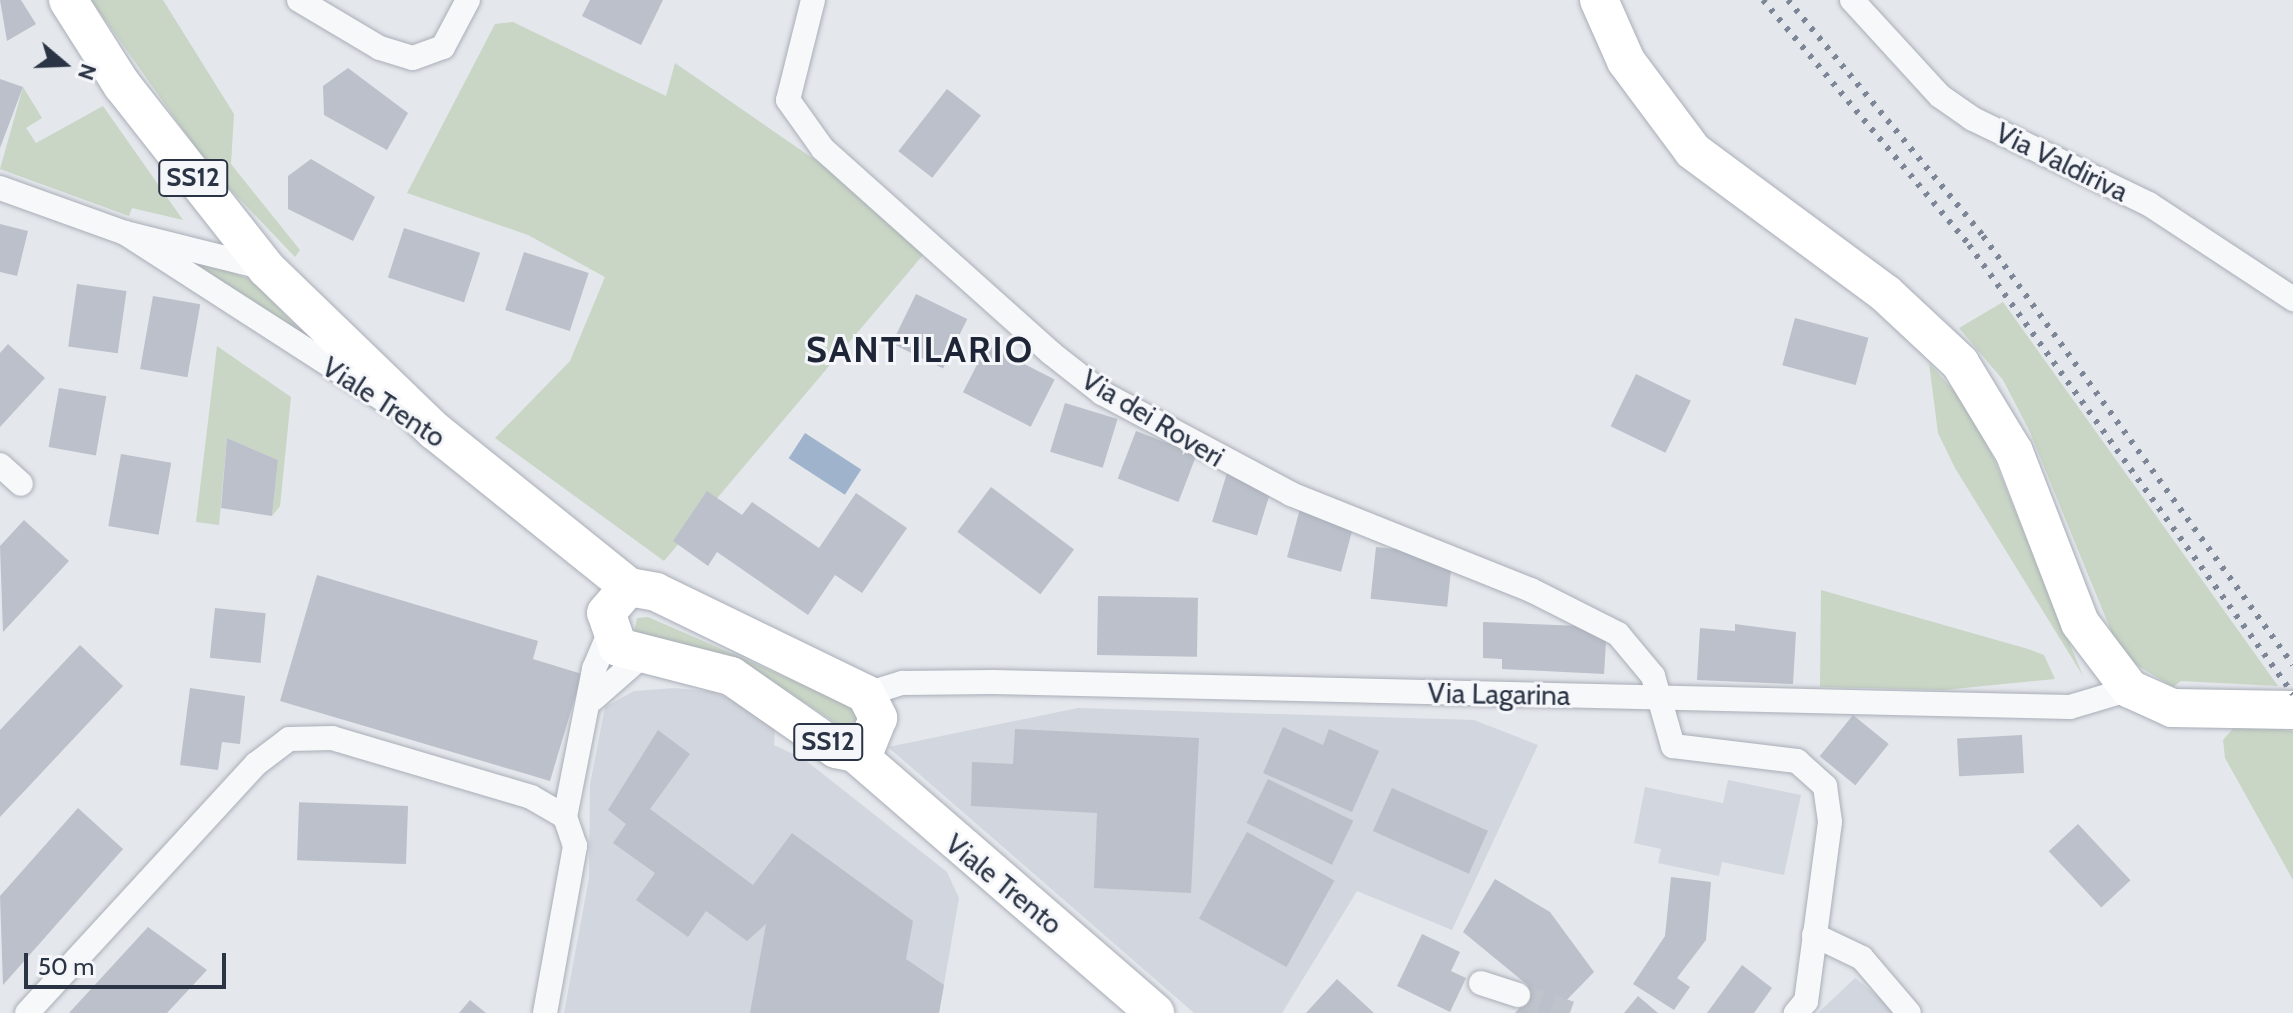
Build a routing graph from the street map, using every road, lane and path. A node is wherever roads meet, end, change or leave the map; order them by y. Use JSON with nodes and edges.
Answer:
{"nodes":[{"id":1,"x":68,"y":0,"type":"edge"},
{"id":2,"x":299,"y":0,"type":"edge"},
{"id":3,"x":468,"y":0,"type":"edge"},
{"id":4,"x":813,"y":0,"type":"edge"},
{"id":5,"x":1599,"y":0,"type":"edge"},
{"id":6,"x":1852,"y":0,"type":"edge"},
{"id":7,"x":0,"y":188,"type":"edge"},
{"id":8,"x":125,"y":233,"type":"junction"},
{"id":9,"x":267,"y":269,"type":"junction"},
{"id":10,"x":2293,"y":299,"type":"edge"},
{"id":11,"x":435,"y":431,"type":"junction"},
{"id":12,"x":0,"y":465,"type":"edge"},
{"id":13,"x":21,"y":484,"type":"dead end"},
{"id":14,"x":629,"y":587,"type":"junction"},
{"id":15,"x":609,"y":633,"type":"junction"},
{"id":16,"x":641,"y":657,"type":"junction"},
{"id":17,"x":2130,"y":689,"type":"junction"},
{"id":18,"x":866,"y":694,"type":"junction"},
{"id":19,"x":1655,"y":697,"type":"junction"},
{"id":20,"x":593,"y":699,"type":"junction"},
{"id":21,"x":2293,"y":710,"type":"edge"},
{"id":22,"x":855,"y":753,"type":"junction"},
{"id":23,"x":565,"y":817,"type":"junction"},
{"id":24,"x":1814,"y":935,"type":"junction"},
{"id":25,"x":1481,"y":983,"type":"dead end"},
{"id":26,"x":1518,"y":995,"type":"tunnel mouth"},
{"id":27,"x":27,"y":1013,"type":"edge"},
{"id":28,"x":545,"y":1013,"type":"edge"},
{"id":29,"x":1155,"y":1013,"type":"edge"},
{"id":30,"x":1796,"y":1013,"type":"edge"},
{"id":31,"x":1909,"y":1013,"type":"edge"}],
"edges":[{"from":1,"to":9,"type":"main road","number":"SS12"},
{"from":2,"to":3,"type":"street"},
{"from":4,"to":19,"type":"street","name":"Via dei Roveri"},
{"from":5,"to":17,"type":"main road"},
{"from":6,"to":10,"type":"street","name":"Via Valdiriva"},
{"from":7,"to":8,"type":"street","name":"Viale Trento"},
{"from":8,"to":9,"type":"street","name":"Viale Trento"},
{"from":8,"to":11,"type":"street","name":"Viale Trento"},
{"from":9,"to":11,"type":"main road","number":"SS12"},
{"from":11,"to":14,"type":"main road","name":"Viale Trento","number":"SS12"},
{"from":12,"to":13,"type":"street"},
{"from":14,"to":15,"type":"main road"},
{"from":14,"to":18,"type":"main road","name":"Viale Trento","number":"SS12"},
{"from":15,"to":16,"type":"main road","name":"Viale Trento","number":"SS12"},
{"from":15,"to":20,"type":"street"},
{"from":16,"to":20,"type":"street"},
{"from":16,"to":22,"type":"main road","name":"Viale Trento","number":"SS12"},
{"from":17,"to":19,"type":"street","name":"Via Lagarina"},
{"from":17,"to":21,"type":"main road"},
{"from":18,"to":19,"type":"street","name":"Via Lagarina"},
{"from":18,"to":22,"type":"main road","number":"SS12"},
{"from":19,"to":24,"type":"street","name":"Via dei Roveri"},
{"from":20,"to":23,"type":"street"},
{"from":22,"to":29,"type":"main road","name":"Viale Trento","number":"SS12"},
{"from":23,"to":27,"type":"street"},
{"from":23,"to":28,"type":"street"},
{"from":24,"to":30,"type":"street"},
{"from":24,"to":31,"type":"street"},
{"from":25,"to":26,"type":"street"}]}
